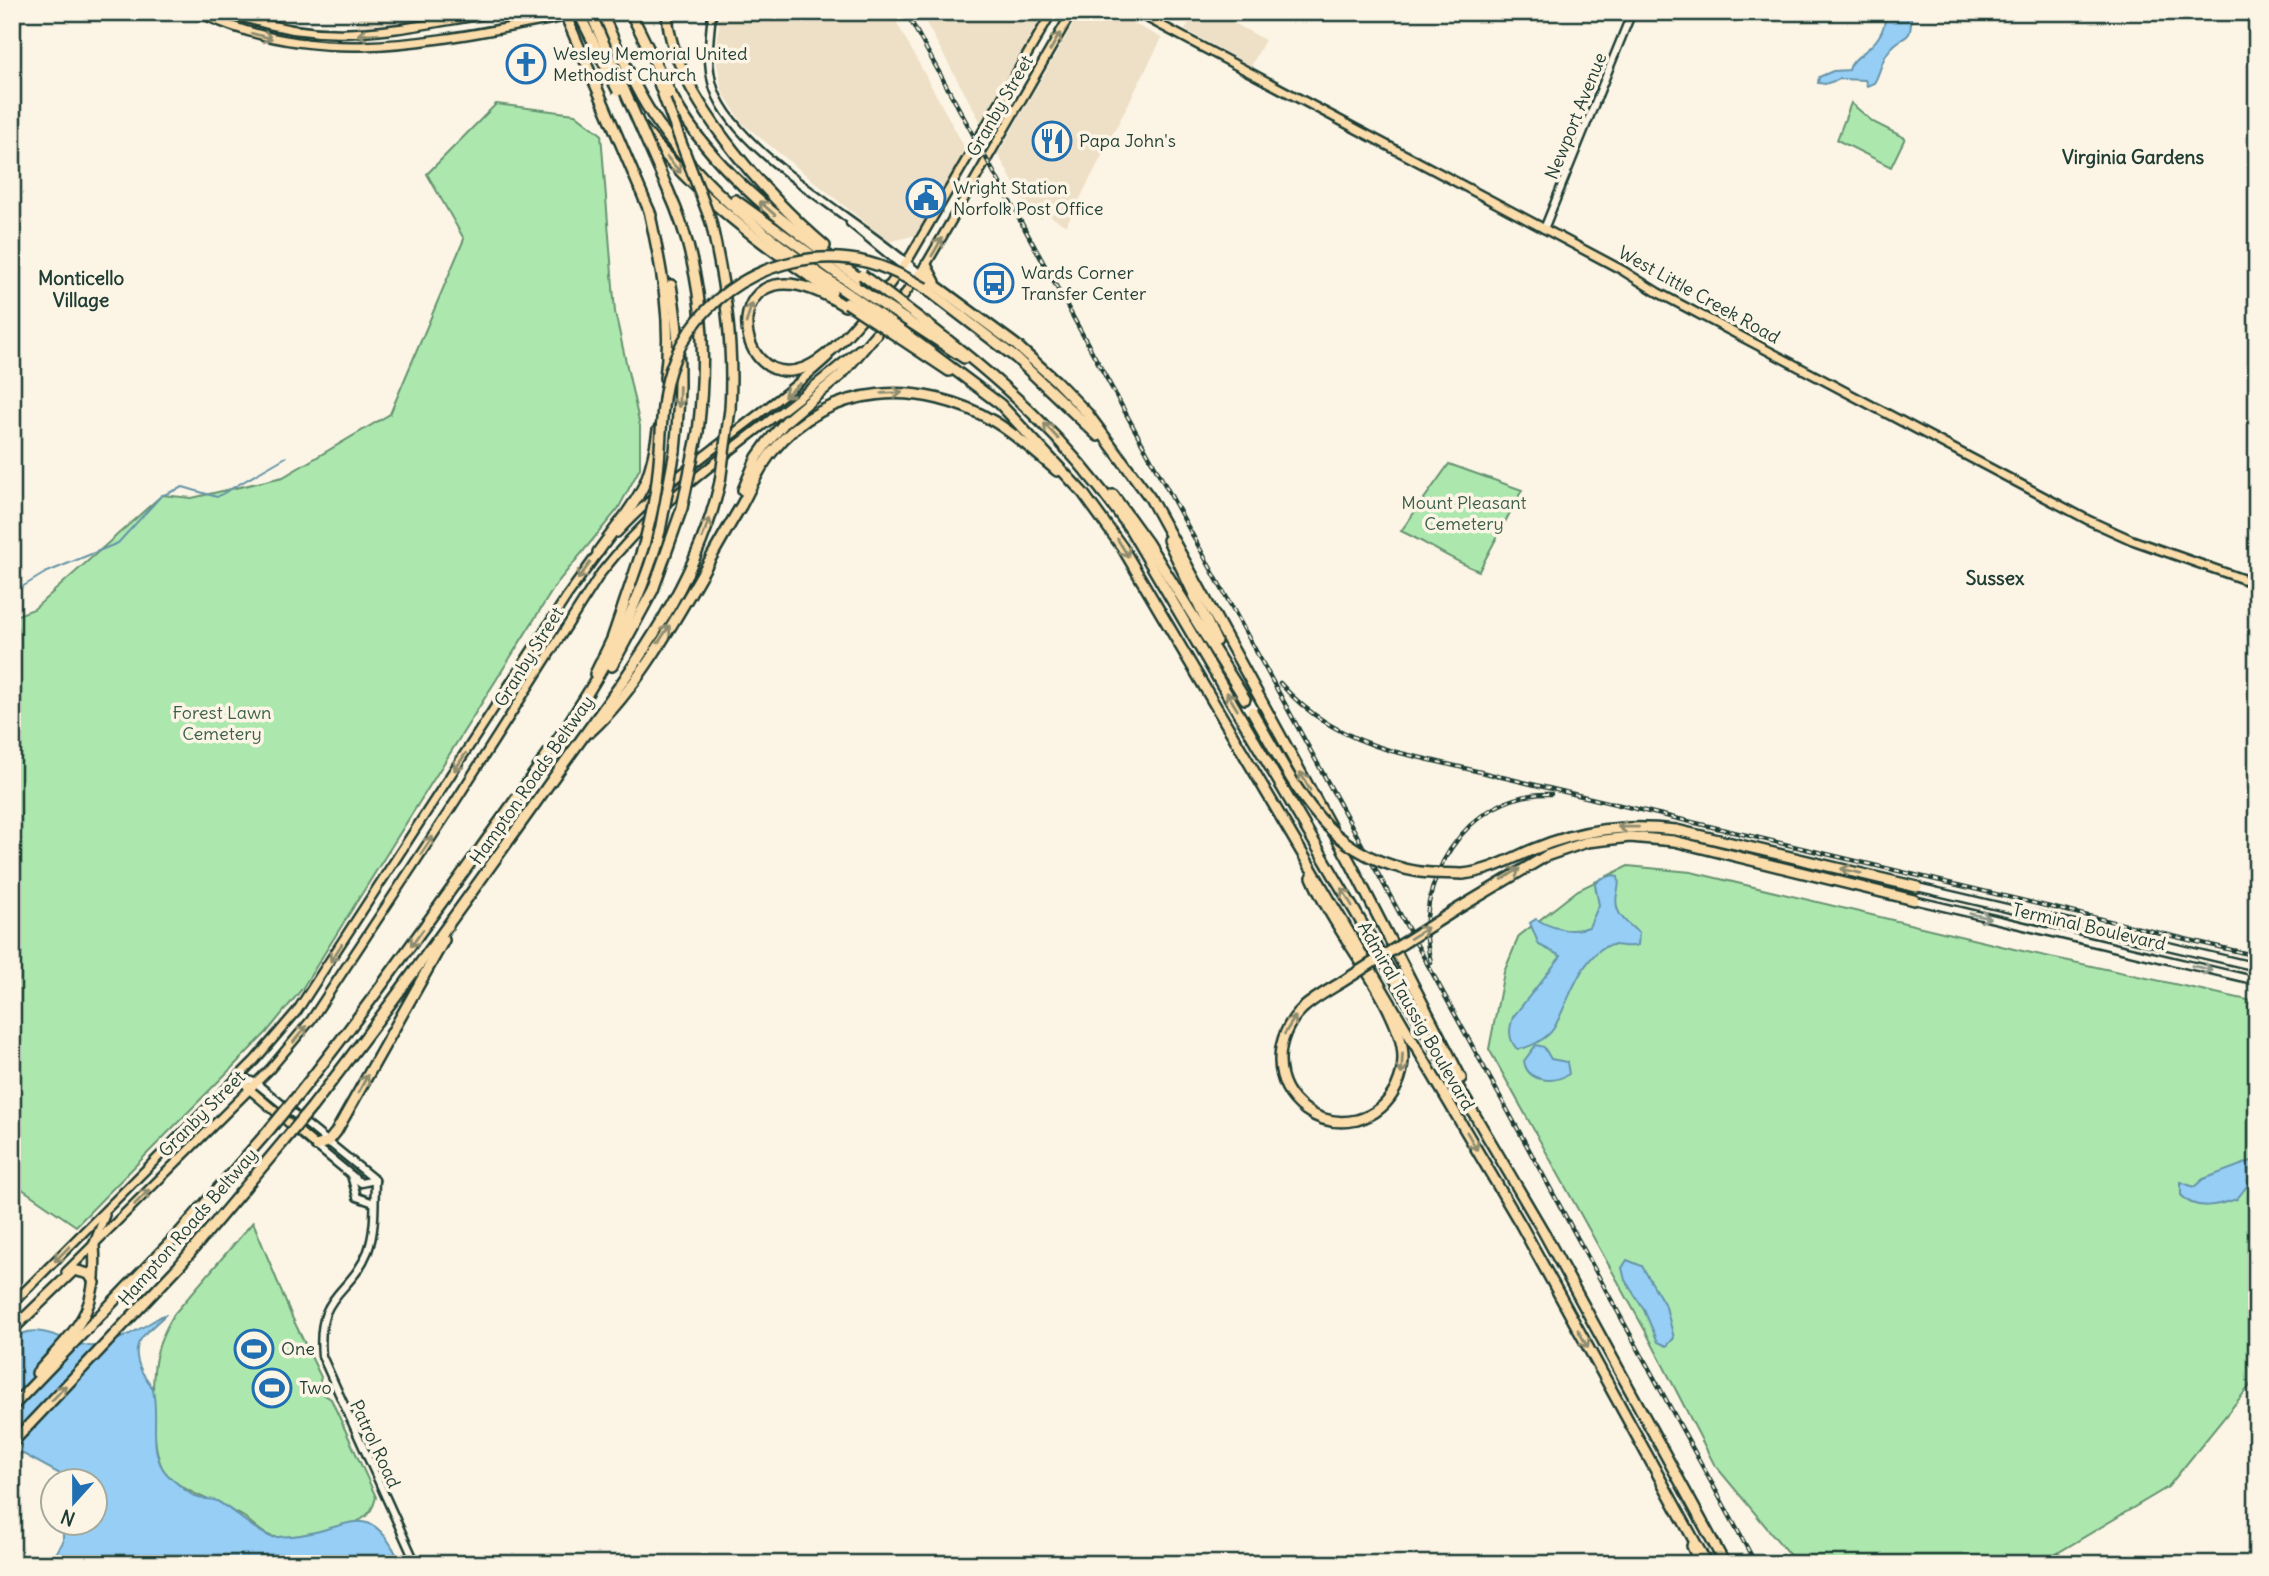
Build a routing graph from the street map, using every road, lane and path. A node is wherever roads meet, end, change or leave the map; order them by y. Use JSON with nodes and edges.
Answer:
{"nodes":[{"id":1,"x":198,"y":12,"type":"edge"},
{"id":2,"x":228,"y":12,"type":"edge"},
{"id":3,"x":501,"y":12,"type":"edge"},
{"id":4,"x":541,"y":12,"type":"edge"},
{"id":5,"x":564,"y":12,"type":"edge"},
{"id":6,"x":578,"y":12,"type":"edge"},
{"id":7,"x":592,"y":12,"type":"edge"},
{"id":8,"x":601,"y":12,"type":"edge"},
{"id":9,"x":625,"y":12,"type":"edge"},
{"id":10,"x":630,"y":12,"type":"edge"},
{"id":11,"x":667,"y":12,"type":"edge"},
{"id":12,"x":1052,"y":12,"type":"edge"},
{"id":13,"x":1072,"y":12,"type":"edge"},
{"id":14,"x":1136,"y":12,"type":"edge"},
{"id":15,"x":1632,"y":12,"type":"edge"},
{"id":16,"x":711,"y":14,"type":"edge"},
{"id":17,"x":550,"y":19,"type":"junction"},
{"id":18,"x":635,"y":26,"type":"junction"},
{"id":19,"x":649,"y":210,"type":"junction"},
{"id":20,"x":1545,"y":229,"type":"junction"},
{"id":21,"x":905,"y":264,"type":"junction"},
{"id":22,"x":921,"y":272,"type":"junction"},
{"id":23,"x":854,"y":291,"type":"junction"},
{"id":24,"x":888,"y":291,"type":"junction"},
{"id":25,"x":915,"y":320,"type":"junction"},
{"id":26,"x":876,"y":334,"type":"junction"},
{"id":27,"x":903,"y":336,"type":"junction"},
{"id":28,"x":1112,"y":450,"type":"junction"},
{"id":29,"x":1078,"y":460,"type":"junction"},
{"id":30,"x":1131,"y":474,"type":"junction"},
{"id":31,"x":1083,"y":493,"type":"junction"},
{"id":32,"x":733,"y":518,"type":"junction"},
{"id":33,"x":598,"y":552,"type":"junction"},
{"id":34,"x":2257,"y":584,"type":"edge"},
{"id":35,"x":1245,"y":699,"type":"junction"},
{"id":36,"x":576,"y":714,"type":"junction"},
{"id":37,"x":556,"y":741,"type":"junction"},
{"id":38,"x":576,"y":744,"type":"junction"},
{"id":39,"x":1300,"y":850,"type":"junction"},
{"id":40,"x":489,"y":868,"type":"junction"},
{"id":41,"x":1917,"y":887,"type":"joint"},
{"id":42,"x":1914,"y":900,"type":"joint"},
{"id":43,"x":2257,"y":968,"type":"edge"},
{"id":44,"x":2257,"y":981,"type":"edge"},
{"id":45,"x":240,"y":1076,"type":"junction"},
{"id":46,"x":256,"y":1083,"type":"junction"},
{"id":47,"x":249,"y":1089,"type":"junction"},
{"id":48,"x":328,"y":1142,"type":"junction"},
{"id":49,"x":316,"y":1146,"type":"junction"},
{"id":50,"x":351,"y":1175,"type":"junction"},
{"id":51,"x":376,"y":1180,"type":"junction"},
{"id":52,"x":374,"y":1203,"type":"junction"},
{"id":53,"x":110,"y":1205,"type":"junction"},
{"id":54,"x":1543,"y":1231,"type":"junction"},
{"id":55,"x":94,"y":1245,"type":"junction"},
{"id":56,"x":96,"y":1284,"type":"junction"},
{"id":57,"x":12,"y":1304,"type":"edge"},
{"id":58,"x":12,"y":1328,"type":"edge"},
{"id":59,"x":12,"y":1401,"type":"edge"},
{"id":60,"x":12,"y":1407,"type":"edge"},
{"id":61,"x":12,"y":1443,"type":"edge"},
{"id":62,"x":1672,"y":1499,"type":"junction"},
{"id":63,"x":416,"y":1564,"type":"edge"},
{"id":64,"x":1700,"y":1564,"type":"edge"},
{"id":65,"x":1707,"y":1564,"type":"edge"},
{"id":66,"x":1727,"y":1564,"type":"edge"}],
"edges":[{"from":1,"to":17,"type":"main road","one_way":true},
{"from":3,"to":2,"type":"main road","one_way":true},
{"from":4,"to":17,"type":"main road"},
{"from":5,"to":19,"type":"highway","name":"Hampton Roads Beltway","bridge":true},
{"from":6,"to":23,"type":"highway","one_way":true,"bridge":true},
{"from":7,"to":17,"type":"main road"},
{"from":7,"to":36,"type":"highway","bridge":true},
{"from":8,"to":23,"type":"highway"},
{"from":9,"to":18,"type":"highway","name":"Hampton Roads Beltway"},
{"from":10,"to":18,"type":"highway"},
{"from":11,"to":23,"type":"highway"},
{"from":12,"to":21,"type":"main road","name":"Granby Street"},
{"from":22,"to":13,"type":"main road","name":"Granby Street","one_way":true},
{"from":14,"to":20,"type":"main road","name":"West Little Creek Road"},
{"from":15,"to":20,"type":"main road","name":"Newport Avenue"},
{"from":16,"to":21,"type":"main road"},
{"from":23,"to":18,"type":"highway","one_way":true},
{"from":38,"to":18,"type":"highway","name":"Hampton Roads Beltway","one_way":true,"bridge":true},
{"from":19,"to":33,"type":"highway"},
{"from":19,"to":36,"type":"highway","name":"Hampton Roads Beltway","one_way":true,"bridge":true},
{"from":20,"to":34,"type":"main road","name":"West Little Creek Road"},
{"from":21,"to":22,"type":"main road"},
{"from":21,"to":24,"type":"main road","name":"Granby Street"},
{"from":22,"to":26,"type":"main road","name":"Granby Street"},
{"from":22,"to":28,"type":"highway"},
{"from":23,"to":24,"type":"highway","bridge":true},
{"from":24,"to":23,"type":"highway","one_way":true},
{"from":23,"to":25,"type":"highway","bridge":true},
{"from":23,"to":27,"type":"highway","bridge":true},
{"from":23,"to":27,"type":"highway","bridge":true},
{"from":24,"to":25,"type":"highway","bridge":true},
{"from":24,"to":33,"type":"main road","name":"Granby Street","one_way":true},
{"from":29,"to":25,"type":"highway","one_way":true},
{"from":26,"to":32,"type":"highway"},
{"from":46,"to":26,"type":"main road","name":"Granby Street","one_way":true},
{"from":27,"to":31,"type":"highway"},
{"from":28,"to":30,"type":"highway"},
{"from":28,"to":37,"type":"highway","bridge":true},
{"from":29,"to":35,"type":"highway"},
{"from":54,"to":29,"type":"highway","one_way":true},
{"from":30,"to":35,"type":"highway"},
{"from":54,"to":30,"type":"highway","one_way":true},
{"from":32,"to":31,"type":"highway","one_way":true},
{"from":31,"to":39,"type":"highway","name":"Admiral Taussig Boulevard","one_way":true},
{"from":38,"to":32,"type":"highway","one_way":true},
{"from":33,"to":45,"type":"main road","name":"Granby Street","one_way":true},
{"from":41,"to":35,"type":"highway","one_way":true,"bridge":true},
{"from":36,"to":37,"type":"highway","name":"Hampton Roads Beltway"},
{"from":37,"to":60,"type":"highway","name":"Hampton Roads Beltway","one_way":true,"bridge":true},
{"from":38,"to":40,"type":"highway","name":"Hampton Roads Beltway"},
{"from":39,"to":42,"type":"highway","one_way":true,"bridge":true},
{"from":39,"to":62,"type":"highway","name":"Admiral Taussig Boulevard","one_way":true},
{"from":48,"to":40,"type":"highway","one_way":true},
{"from":61,"to":40,"type":"highway","name":"Hampton Roads Beltway","one_way":true,"bridge":true},
{"from":41,"to":43,"type":"main road","name":"Terminal Boulevard"},
{"from":42,"to":44,"type":"main road","name":"Terminal Boulevard","one_way":true},
{"from":45,"to":46,"type":"main road"},
{"from":45,"to":47,"type":"main road"},
{"from":45,"to":53,"type":"main road","name":"Granby Street"},
{"from":46,"to":47,"type":"main road","name":"Granby Street"},
{"from":46,"to":48,"type":"main road"},
{"from":47,"to":49,"type":"main road"},
{"from":55,"to":47,"type":"main road","name":"Granby Street","one_way":true},
{"from":48,"to":49,"type":"highway"},
{"from":48,"to":51,"type":"main road"},
{"from":49,"to":50,"type":"main road"},
{"from":50,"to":51,"type":"main road"},
{"from":50,"to":52,"type":"main road"},
{"from":51,"to":52,"type":"main road","name":"Patrol Road"},
{"from":52,"to":63,"type":"main road","name":"Patrol Road"},
{"from":53,"to":55,"type":"main road"},
{"from":53,"to":57,"type":"main road","name":"Granby Street","one_way":true},
{"from":54,"to":66,"type":"highway"},
{"from":55,"to":56,"type":"highway"},
{"from":55,"to":58,"type":"main road","name":"Granby Street"},
{"from":56,"to":58,"type":"highway"},
{"from":56,"to":59,"type":"highway"},
{"from":62,"to":64,"type":"highway"},
{"from":62,"to":65,"type":"highway","name":"Admiral Taussig Boulevard"}]}
